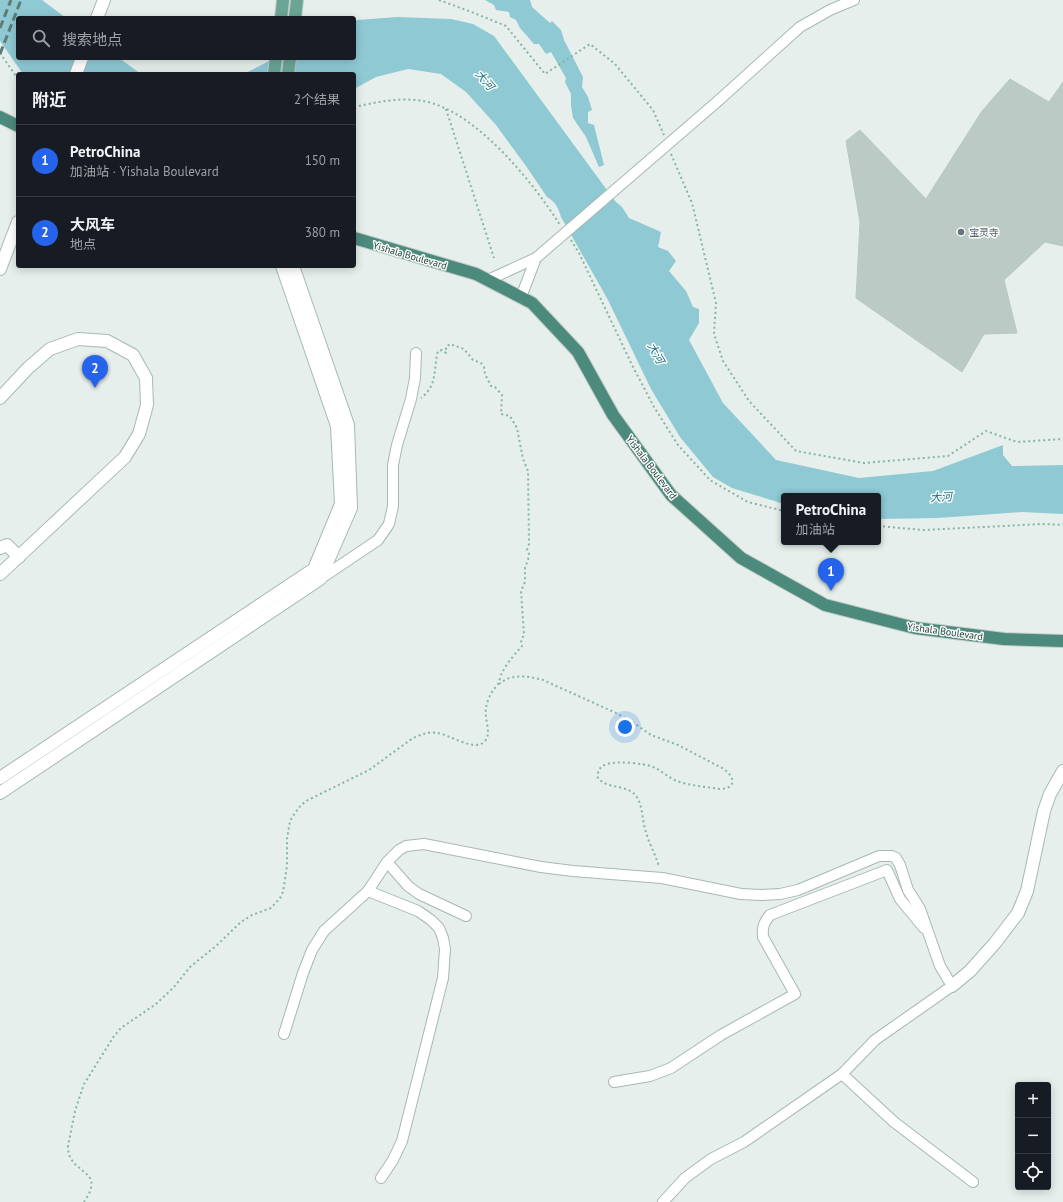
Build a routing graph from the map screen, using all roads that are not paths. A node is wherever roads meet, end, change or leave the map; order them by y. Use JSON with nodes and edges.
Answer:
{"nodes":[{"id":1,"x":104,"y":0,"type":"edge"},
{"id":2,"x":283,"y":0,"type":"edge"},
{"id":3,"x":297,"y":0,"type":"edge"},
{"id":4,"x":854,"y":0,"type":"edge"},
{"id":5,"x":98,"y":16,"type":"edge"},
{"id":6,"x":281,"y":16,"type":"edge"},
{"id":7,"x":294,"y":16,"type":"edge"},
{"id":8,"x":81,"y":60,"type":"edge"},
{"id":9,"x":276,"y":60,"type":"edge"},
{"id":10,"x":290,"y":60,"type":"edge"},
{"id":11,"x":77,"y":72,"type":"edge"},
{"id":12,"x":274,"y":72,"type":"edge"},
{"id":13,"x":288,"y":72,"type":"edge"},
{"id":14,"x":0,"y":117,"type":"edge"},
{"id":15,"x":16,"y":125,"type":"edge"},
{"id":16,"x":16,"y":227,"type":"edge"},
{"id":17,"x":356,"y":239,"type":"edge"},
{"id":18,"x":536,"y":258,"type":"junction"},
{"id":19,"x":283,"y":268,"type":"edge"},
{"id":20,"x":294,"y":268,"type":"edge"},
{"id":21,"x":0,"y":269,"type":"edge"},
{"id":22,"x":488,"y":280,"type":"junction"},
{"id":23,"x":521,"y":297,"type":"junction"},
{"id":24,"x":416,"y":353,"type":"dead end"},
{"id":25,"x":0,"y":398,"type":"edge"},
{"id":26,"x":0,"y":548,"type":"edge"},
{"id":27,"x":19,"y":557,"type":"junction"},
{"id":28,"x":0,"y":574,"type":"edge"},
{"id":29,"x":320,"y":579,"type":"junction"},
{"id":30,"x":1063,"y":641,"type":"edge"},
{"id":31,"x":1063,"y":770,"type":"edge"},
{"id":32,"x":0,"y":778,"type":"edge"},
{"id":33,"x":0,"y":793,"type":"edge"},
{"id":34,"x":388,"y":862,"type":"junction"},
{"id":35,"x":368,"y":891,"type":"junction"},
{"id":36,"x":466,"y":916,"type":"dead end"},
{"id":37,"x":929,"y":934,"type":"junction"},
{"id":38,"x":952,"y":986,"type":"junction"},
{"id":39,"x":284,"y":1034,"type":"dead end"},
{"id":40,"x":842,"y":1074,"type":"junction"},
{"id":41,"x":614,"y":1082,"type":"dead end"},
{"id":42,"x":381,"y":1178,"type":"dead end"},
{"id":43,"x":973,"y":1182,"type":"dead end"},
{"id":44,"x":663,"y":1202,"type":"edge"}],
"edges":[{"from":1,"to":5,"type":"street"},
{"from":2,"to":6,"type":"main road"},
{"from":3,"to":7,"type":"main road"},
{"from":4,"to":18,"type":"street","bridge":true},
{"from":8,"to":11,"type":"street"},
{"from":9,"to":12,"type":"main road"},
{"from":10,"to":13,"type":"main road"},
{"from":14,"to":15,"type":"highway"},
{"from":16,"to":21,"type":"street"},
{"from":17,"to":22,"type":"highway","name":"Yishala Boulevard"},
{"from":18,"to":22,"type":"street"},
{"from":18,"to":23,"type":"street"},
{"from":19,"to":32,"type":"street"},
{"from":20,"to":29,"type":"street"},
{"from":22,"to":23,"type":"highway","name":"Yishala Boulevard"},
{"from":23,"to":30,"type":"highway","name":"Yishala Boulevard"},
{"from":24,"to":29,"type":"street"},
{"from":25,"to":27,"type":"street"},
{"from":26,"to":27,"type":"street"},
{"from":27,"to":28,"type":"street"},
{"from":29,"to":33,"type":"street"},
{"from":31,"to":38,"type":"street"},
{"from":34,"to":35,"type":"street"},
{"from":34,"to":36,"type":"street"},
{"from":34,"to":37,"type":"street"},
{"from":35,"to":39,"type":"street"},
{"from":35,"to":42,"type":"street"},
{"from":37,"to":38,"type":"street"},
{"from":37,"to":41,"type":"street"},
{"from":38,"to":40,"type":"street"},
{"from":40,"to":43,"type":"street"},
{"from":40,"to":44,"type":"street"}]}
